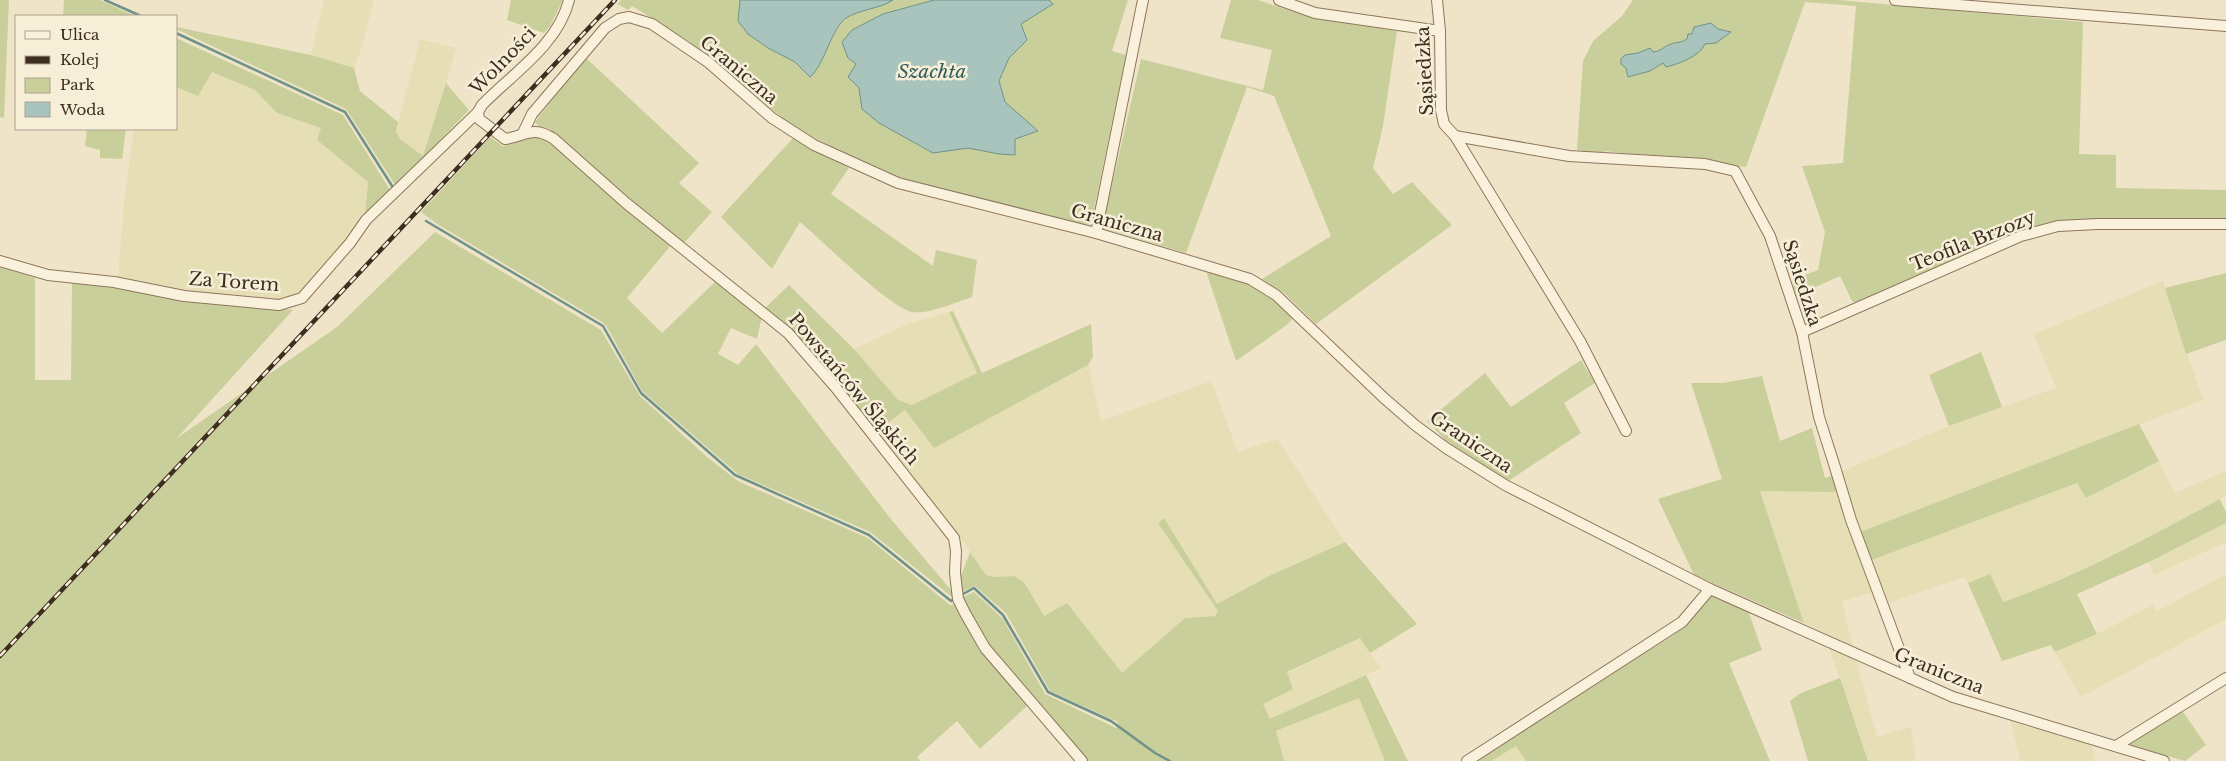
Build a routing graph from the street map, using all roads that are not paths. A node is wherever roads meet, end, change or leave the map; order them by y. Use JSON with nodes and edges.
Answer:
{"nodes":[{"id":1,"x":569,"y":0,"type":"edge"},
{"id":2,"x":1143,"y":0,"type":"edge"},
{"id":3,"x":1279,"y":0,"type":"edge"},
{"id":4,"x":1437,"y":0,"type":"edge"},
{"id":5,"x":1895,"y":0,"type":"edge"},
{"id":6,"x":1923,"y":1,"type":"edge"},
{"id":7,"x":2226,"y":26,"type":"edge"},
{"id":8,"x":1440,"y":31,"type":"junction"},
{"id":9,"x":478,"y":116,"type":"junction"},
{"id":10,"x":523,"y":133,"type":"junction"},
{"id":11,"x":1456,"y":136,"type":"junction"},
{"id":12,"x":2226,"y":224,"type":"edge"},
{"id":13,"x":1096,"y":233,"type":"junction"},
{"id":14,"x":0,"y":261,"type":"edge"},
{"id":15,"x":1802,"y":332,"type":"junction"},
{"id":16,"x":1626,"y":431,"type":"dead end"},
{"id":17,"x":1710,"y":589,"type":"junction"},
{"id":18,"x":1910,"y":678,"type":"junction"},
{"id":19,"x":2226,"y":678,"type":"edge"},
{"id":20,"x":2116,"y":746,"type":"junction"},
{"id":21,"x":1082,"y":761,"type":"edge"},
{"id":22,"x":1467,"y":761,"type":"edge"},
{"id":23,"x":2164,"y":761,"type":"edge"}],
"edges":[{"from":1,"to":9,"type":"street","name":"Wolności"},
{"from":2,"to":13,"type":"street"},
{"from":3,"to":8,"type":"street"},
{"from":4,"to":8,"type":"street","name":"Sąsiedzka"},
{"from":5,"to":6,"type":"street"},
{"from":6,"to":7,"type":"street"},
{"from":8,"to":11,"type":"street","name":"Sąsiedzka"},
{"from":9,"to":10,"type":"street","name":"Powstańców Śląskich"},
{"from":9,"to":14,"type":"street","name":"Za Torem"},
{"from":10,"to":13,"type":"street","name":"Graniczna"},
{"from":10,"to":21,"type":"street","name":"Powstańców Śląskich"},
{"from":11,"to":15,"type":"street","name":"Sąsiedzka"},
{"from":11,"to":16,"type":"street","name":"Sąsiedzka"},
{"from":12,"to":15,"type":"street","name":"Teofila Brzozy"},
{"from":13,"to":17,"type":"street","name":"Graniczna"},
{"from":15,"to":18,"type":"street","name":"Sąsiedzka"},
{"from":17,"to":18,"type":"street","name":"Graniczna"},
{"from":17,"to":22,"type":"street"},
{"from":18,"to":20,"type":"street","name":"Graniczna"},
{"from":19,"to":20,"type":"street"},
{"from":20,"to":23,"type":"street","name":"Graniczna"}]}
